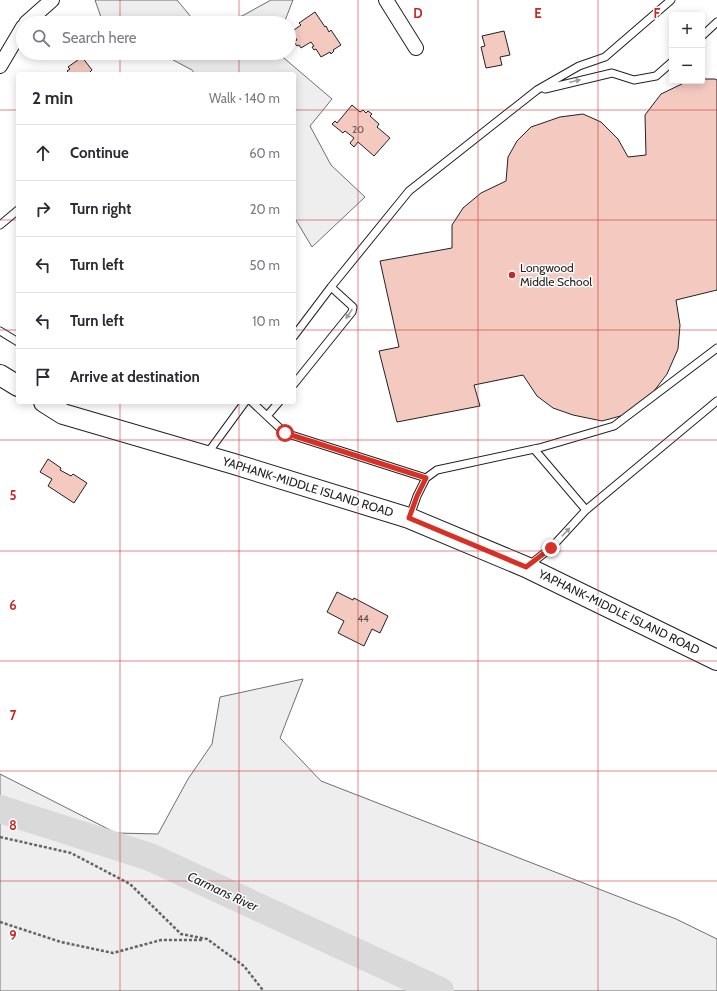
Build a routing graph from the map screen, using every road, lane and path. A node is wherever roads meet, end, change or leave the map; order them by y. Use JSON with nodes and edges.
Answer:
{"nodes":[{"id":1,"x":52,"y":0,"type":"edge"},
{"id":2,"x":386,"y":0,"type":"edge"},
{"id":3,"x":671,"y":0,"type":"edge"},
{"id":4,"x":34,"y":16,"type":"edge"},
{"id":5,"x":717,"y":22,"type":"edge"},
{"id":6,"x":705,"y":33,"type":"edge"},
{"id":7,"x":16,"y":39,"type":"edge"},
{"id":8,"x":416,"y":48,"type":"dead end"},
{"id":9,"x":669,"y":65,"type":"edge"},
{"id":10,"x":0,"y":66,"type":"edge"},
{"id":11,"x":538,"y":90,"type":"junction"},
{"id":12,"x":16,"y":212,"type":"edge"},
{"id":13,"x":0,"y":225,"type":"edge"},
{"id":14,"x":331,"y":287,"type":"junction"},
{"id":15,"x":0,"y":331,"type":"edge"},
{"id":16,"x":296,"y":333,"type":"edge"},
{"id":17,"x":16,"y":341,"type":"edge"},
{"id":18,"x":717,"y":348,"type":"edge"},
{"id":19,"x":296,"y":382,"type":"edge"},
{"id":20,"x":717,"y":401,"type":"edge"},
{"id":21,"x":47,"y":404,"type":"edge"},
{"id":22,"x":244,"y":404,"type":"edge"},
{"id":23,"x":254,"y":404,"type":"edge"},
{"id":24,"x":277,"y":404,"type":"edge"},
{"id":25,"x":268,"y":416,"type":"junction"},
{"id":26,"x":534,"y":449,"type":"junction"},
{"id":27,"x":206,"y":456,"type":"junction"},
{"id":28,"x":426,"y":478,"type":"junction"},
{"id":29,"x":586,"y":510,"type":"junction"},
{"id":30,"x":409,"y":518,"type":"junction"},
{"id":31,"x":526,"y":567,"type":"junction"},
{"id":32,"x":717,"y":660,"type":"edge"},
{"id":33,"x":0,"y":837,"type":"edge"},
{"id":34,"x":0,"y":922,"type":"edge"},
{"id":35,"x":207,"y":940,"type":"junction"},
{"id":36,"x":263,"y":991,"type":"edge"}],
"edges":[{"from":1,"to":4,"type":"street"},
{"from":2,"to":8,"type":"street"},
{"from":3,"to":11,"type":"lane"},
{"from":5,"to":6,"type":"lane"},
{"from":7,"to":10,"type":"street"},
{"from":11,"to":9,"type":"lane","one_way":true},
{"from":11,"to":14,"type":"lane"},
{"from":12,"to":13,"type":"lane"},
{"from":14,"to":16,"type":"lane"},
{"from":14,"to":19,"type":"lane","one_way":true},
{"from":15,"to":17,"type":"lane"},
{"from":18,"to":26,"type":"lane"},
{"from":20,"to":29,"type":"lane"},
{"from":21,"to":27,"type":"main road","name":"YAPHANK-MIDDLE ISLAND ROAD"},
{"from":22,"to":27,"type":"lane"},
{"from":23,"to":25,"type":"lane"},
{"from":24,"to":25,"type":"lane"},
{"from":25,"to":28,"type":"lane"},
{"from":26,"to":28,"type":"lane"},
{"from":26,"to":29,"type":"lane"},
{"from":27,"to":30,"type":"main road","name":"YAPHANK-MIDDLE ISLAND ROAD"},
{"from":28,"to":30,"type":"lane"},
{"from":31,"to":29,"type":"lane","one_way":true},
{"from":30,"to":31,"type":"main road","name":"YAPHANK-MIDDLE ISLAND ROAD"},
{"from":31,"to":32,"type":"main road","name":"YAPHANK-MIDDLE ISLAND ROAD"},
{"from":33,"to":35,"type":"path"},
{"from":34,"to":35,"type":"path"},
{"from":35,"to":36,"type":"path"}]}
